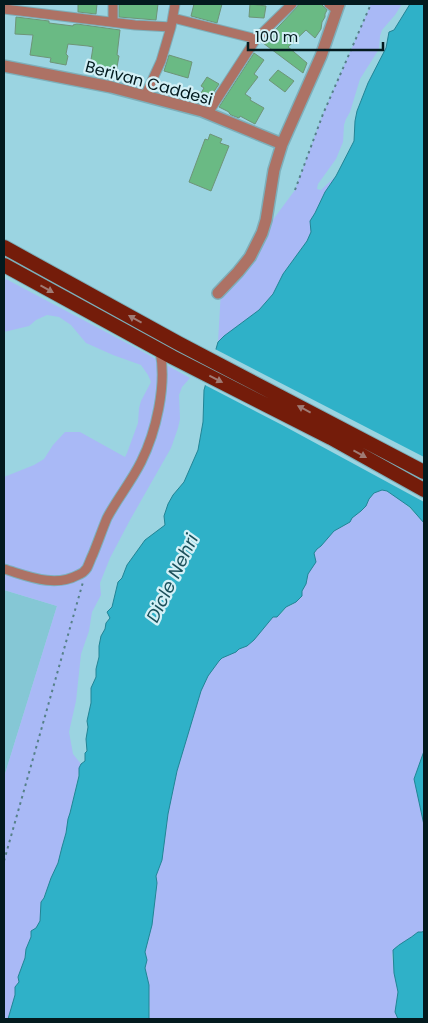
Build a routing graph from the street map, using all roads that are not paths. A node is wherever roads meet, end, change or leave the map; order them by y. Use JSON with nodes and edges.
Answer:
{"nodes":[{"id":1,"x":113,"y":4,"type":"edge"},
{"id":2,"x":175,"y":4,"type":"edge"},
{"id":3,"x":292,"y":4,"type":"edge"},
{"id":4,"x":335,"y":6,"type":"edge"},
{"id":5,"x":4,"y":9,"type":"edge"},
{"id":6,"x":113,"y":22,"type":"junction"},
{"id":7,"x":172,"y":23,"type":"junction"},
{"id":8,"x":256,"y":39,"type":"junction"},
{"id":9,"x":4,"y":66,"type":"edge"},
{"id":10,"x":145,"y":96,"type":"junction"},
{"id":11,"x":208,"y":113,"type":"junction"},
{"id":12,"x":282,"y":144,"type":"junction"},
{"id":13,"x":4,"y":247,"type":"edge"},
{"id":14,"x":4,"y":265,"type":"edge"},
{"id":15,"x":218,"y":293,"type":"dead end"},
{"id":16,"x":166,"y":354,"type":"junction"},
{"id":17,"x":424,"y":472,"type":"edge"},
{"id":18,"x":424,"y":490,"type":"edge"},
{"id":19,"x":4,"y":569,"type":"edge"}],
"edges":[{"from":1,"to":6,"type":"street"},
{"from":2,"to":7,"type":"street"},
{"from":3,"to":8,"type":"street"},
{"from":4,"to":12,"type":"street"},
{"from":5,"to":6,"type":"street"},
{"from":6,"to":7,"type":"street"},
{"from":7,"to":8,"type":"street"},
{"from":7,"to":10,"type":"street"},
{"from":8,"to":11,"type":"street"},
{"from":9,"to":10,"type":"street","name":"Berivan Caddesi"},
{"from":10,"to":11,"type":"street","name":"Berivan Caddesi"},
{"from":11,"to":12,"type":"street","name":"Berivan Caddesi"},
{"from":12,"to":15,"type":"street"},
{"from":17,"to":13,"type":"highway","one_way":true},
{"from":14,"to":16,"type":"highway","one_way":true},
{"from":16,"to":18,"type":"highway","one_way":true},
{"from":16,"to":19,"type":"street"}]}
